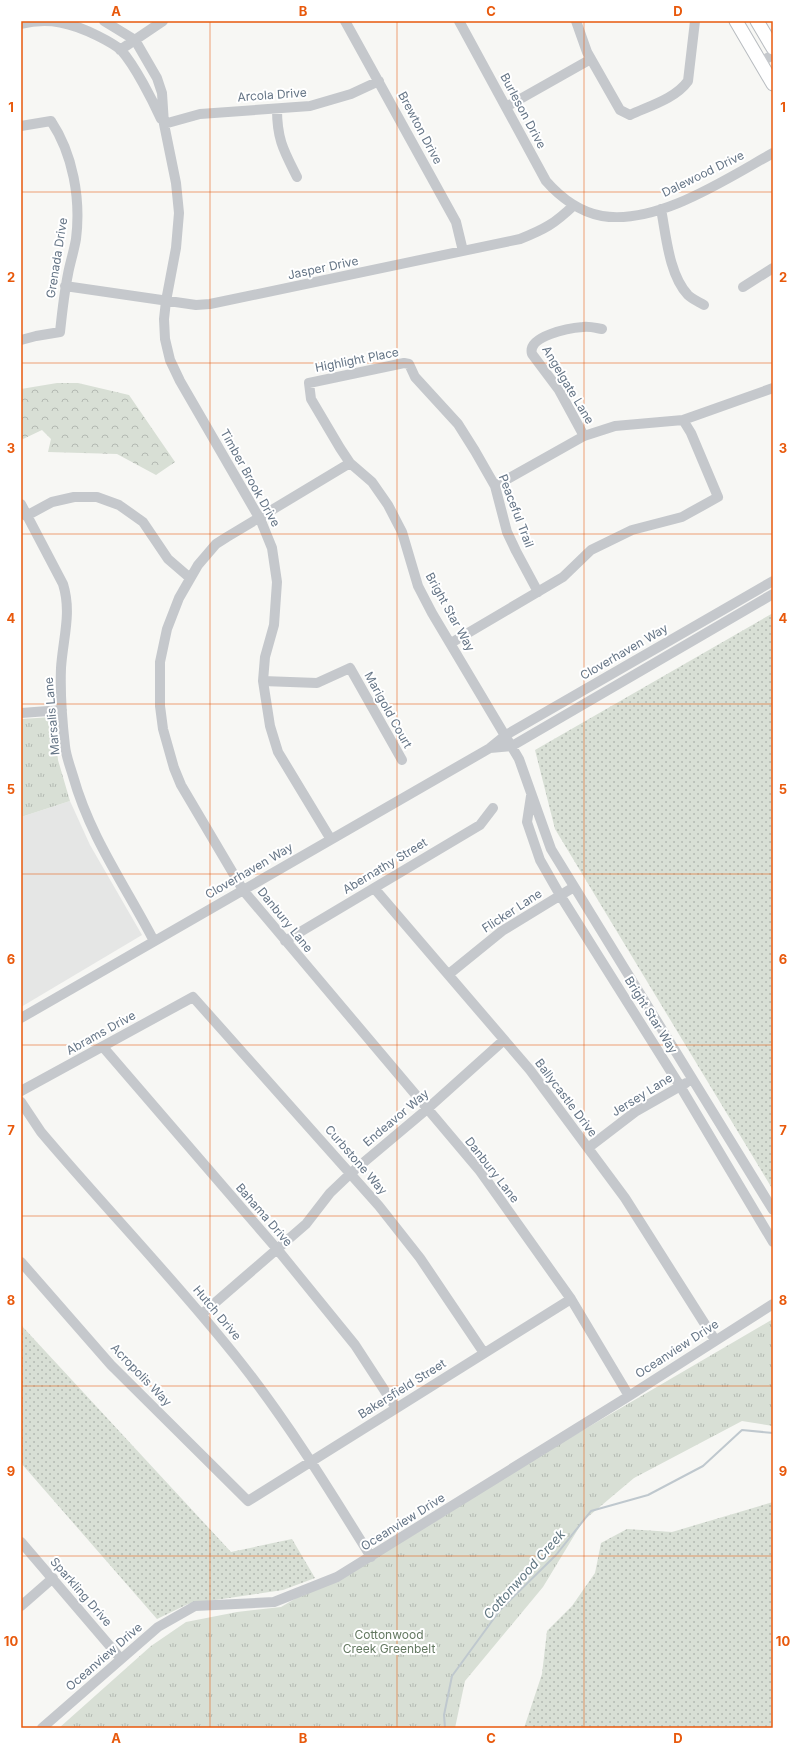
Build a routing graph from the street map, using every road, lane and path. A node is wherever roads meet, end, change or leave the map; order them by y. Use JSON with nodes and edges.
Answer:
{"nodes":[{"id":1,"x":104,"y":21,"type":"edge"},
{"id":2,"x":163,"y":21,"type":"edge"},
{"id":3,"x":345,"y":21,"type":"edge"},
{"id":4,"x":459,"y":21,"type":"edge"},
{"id":5,"x":576,"y":21,"type":"edge"},
{"id":6,"x":695,"y":21,"type":"edge"},
{"id":7,"x":736,"y":21,"type":"edge"},
{"id":8,"x":757,"y":21,"type":"edge"},
{"id":9,"x":21,"y":24,"type":"edge"},
{"id":10,"x":135,"y":40,"type":"junction"},
{"id":11,"x":773,"y":48,"type":"edge"},
{"id":12,"x":120,"y":50,"type":"junction"},
{"id":13,"x":773,"y":55,"type":"edge"},
{"id":14,"x":591,"y":60,"type":"junction"},
{"id":15,"x":760,"y":62,"type":"junction"},
{"id":16,"x":379,"y":81,"type":"junction"},
{"id":17,"x":773,"y":84,"type":"edge"},
{"id":18,"x":506,"y":107,"type":"junction"},
{"id":19,"x":277,"y":110,"type":"junction"},
{"id":20,"x":164,"y":124,"type":"junction"},
{"id":21,"x":21,"y":126,"type":"edge"},
{"id":22,"x":773,"y":153,"type":"edge"},
{"id":23,"x":297,"y":177,"type":"dead end"},
{"id":24,"x":574,"y":205,"type":"junction"},
{"id":25,"x":661,"y":209,"type":"junction"},
{"id":26,"x":463,"y":251,"type":"junction"},
{"id":27,"x":773,"y":268,"type":"edge"},
{"id":28,"x":66,"y":286,"type":"junction"},
{"id":29,"x":744,"y":288,"type":"dead end"},
{"id":30,"x":166,"y":301,"type":"junction"},
{"id":31,"x":704,"y":305,"type":"dead end"},
{"id":32,"x":602,"y":329,"type":"dead end"},
{"id":33,"x":21,"y":340,"type":"edge"},
{"id":34,"x":409,"y":364,"type":"joint"},
{"id":35,"x":309,"y":383,"type":"joint"},
{"id":36,"x":773,"y":388,"type":"edge"},
{"id":37,"x":683,"y":420,"type":"junction"},
{"id":38,"x":584,"y":436,"type":"junction"},
{"id":39,"x":350,"y":463,"type":"junction"},
{"id":40,"x":495,"y":486,"type":"junction"},
{"id":41,"x":21,"y":504,"type":"edge"},
{"id":42,"x":26,"y":516,"type":"junction"},
{"id":43,"x":260,"y":518,"type":"junction"},
{"id":44,"x":190,"y":578,"type":"junction"},
{"id":45,"x":773,"y":581,"type":"edge"},
{"id":46,"x":538,"y":592,"type":"junction"},
{"id":47,"x":773,"y":594,"type":"edge"},
{"id":48,"x":451,"y":643,"type":"junction"},
{"id":49,"x":263,"y":681,"type":"junction"},
{"id":50,"x":62,"y":710,"type":"junction"},
{"id":51,"x":21,"y":713,"type":"edge"},
{"id":52,"x":506,"y":735,"type":"junction"},
{"id":53,"x":512,"y":746,"type":"junction"},
{"id":54,"x":490,"y":748,"type":"junction"},
{"id":55,"x":402,"y":760,"type":"dead end"},
{"id":56,"x":530,"y":796,"type":"junction"},
{"id":57,"x":493,"y":808,"type":"dead end"},
{"id":58,"x":330,"y":838,"type":"junction"},
{"id":59,"x":574,"y":887,"type":"junction"},
{"id":60,"x":374,"y":888,"type":"junction"},
{"id":61,"x":243,"y":890,"type":"junction"},
{"id":62,"x":560,"y":895,"type":"junction"},
{"id":63,"x":154,"y":941,"type":"junction"},
{"id":64,"x":285,"y":941,"type":"junction"},
{"id":65,"x":449,"y":974,"type":"junction"},
{"id":66,"x":193,"y":997,"type":"joint"},
{"id":67,"x":21,"y":1018,"type":"edge"},
{"id":68,"x":504,"y":1040,"type":"junction"},
{"id":69,"x":103,"y":1047,"type":"junction"},
{"id":70,"x":692,"y":1079,"type":"junction"},
{"id":71,"x":680,"y":1086,"type":"junction"},
{"id":72,"x":21,"y":1091,"type":"edge"},
{"id":73,"x":21,"y":1102,"type":"edge"},
{"id":74,"x":426,"y":1110,"type":"junction"},
{"id":75,"x":588,"y":1148,"type":"junction"},
{"id":76,"x":350,"y":1173,"type":"junction"},
{"id":77,"x":773,"y":1210,"type":"edge"},
{"id":78,"x":773,"y":1242,"type":"edge"},
{"id":79,"x":277,"y":1249,"type":"junction"},
{"id":80,"x":21,"y":1262,"type":"edge"},
{"id":81,"x":571,"y":1299,"type":"junction"},
{"id":82,"x":773,"y":1304,"type":"edge"},
{"id":83,"x":202,"y":1314,"type":"junction"},
{"id":84,"x":715,"y":1340,"type":"junction"},
{"id":85,"x":484,"y":1353,"type":"junction"},
{"id":86,"x":629,"y":1396,"type":"junction"},
{"id":87,"x":396,"y":1408,"type":"junction"},
{"id":88,"x":311,"y":1462,"type":"junction"},
{"id":89,"x":248,"y":1501,"type":"joint"},
{"id":90,"x":21,"y":1542,"type":"edge"},
{"id":91,"x":371,"y":1557,"type":"junction"},
{"id":92,"x":53,"y":1578,"type":"junction"},
{"id":93,"x":21,"y":1606,"type":"edge"},
{"id":94,"x":121,"y":1659,"type":"junction"},
{"id":95,"x":42,"y":1728,"type":"edge"}],
"edges":[{"from":1,"to":10,"type":"street","name":"Timber Brook Drive"},
{"from":2,"to":10,"type":"street"},
{"from":3,"to":16,"type":"street","name":"Brewton Drive"},
{"from":4,"to":18,"type":"street","name":"Burleson Drive"},
{"from":5,"to":14,"type":"street"},
{"from":6,"to":14,"type":"street"},
{"from":7,"to":15,"type":"main road"},
{"from":8,"to":11,"type":"main road"},
{"from":9,"to":12,"type":"street","name":"Timber Brook Drive"},
{"from":10,"to":12,"type":"street"},
{"from":10,"to":20,"type":"street","name":"Timber Brook Drive"},
{"from":12,"to":20,"type":"street","name":"Timber Brook Drive"},
{"from":13,"to":15,"type":"street"},
{"from":14,"to":18,"type":"street"},
{"from":15,"to":17,"type":"main road"},
{"from":16,"to":19,"type":"street","name":"Arcola Drive"},
{"from":16,"to":26,"type":"street","name":"Brewton Drive"},
{"from":18,"to":24,"type":"street","name":"Burleson Drive"},
{"from":19,"to":20,"type":"street","name":"Arcola Drive"},
{"from":19,"to":23,"type":"street"},
{"from":20,"to":30,"type":"street","name":"Timber Brook Drive"},
{"from":21,"to":28,"type":"street","name":"Grenada Drive"},
{"from":22,"to":25,"type":"street","name":"Dalewood Drive"},
{"from":24,"to":25,"type":"street","name":"Dalewood Drive"},
{"from":24,"to":26,"type":"street","name":"Jasper Drive"},
{"from":25,"to":31,"type":"street"},
{"from":26,"to":30,"type":"street","name":"Jasper Drive"},
{"from":27,"to":29,"type":"street"},
{"from":28,"to":30,"type":"street","name":"Jasper Drive"},
{"from":28,"to":33,"type":"street","name":"Grenada Drive"},
{"from":30,"to":43,"type":"street","name":"Timber Brook Drive"},
{"from":32,"to":38,"type":"street","name":"Angelgate Lane"},
{"from":34,"to":35,"type":"street","name":"Highlight Place"},
{"from":34,"to":40,"type":"street","name":"Peaceful Trail"},
{"from":35,"to":39,"type":"street","name":"Bright Star Way"},
{"from":36,"to":37,"type":"street"},
{"from":37,"to":38,"type":"street"},
{"from":37,"to":46,"type":"street"},
{"from":38,"to":40,"type":"street"},
{"from":39,"to":43,"type":"street","name":"Danbury Lane"},
{"from":39,"to":48,"type":"street","name":"Bright Star Way"},
{"from":40,"to":46,"type":"street","name":"Peaceful Trail"},
{"from":41,"to":42,"type":"street","name":"Marsalis Lane"},
{"from":42,"to":44,"type":"street"},
{"from":42,"to":50,"type":"street","name":"Marsalis Lane"},
{"from":43,"to":44,"type":"street","name":"Danbury Lane"},
{"from":43,"to":49,"type":"street","name":"Timber Brook Drive"},
{"from":44,"to":61,"type":"street","name":"Danbury Lane"},
{"from":45,"to":52,"type":"street","name":"Cloverhaven Way"},
{"from":46,"to":48,"type":"street"},
{"from":47,"to":53,"type":"street","name":"Cloverhaven Way"},
{"from":48,"to":52,"type":"street","name":"Bright Star Way"},
{"from":49,"to":55,"type":"street","name":"Marigold Court"},
{"from":49,"to":58,"type":"street","name":"Timber Brook Drive"},
{"from":50,"to":51,"type":"street"},
{"from":50,"to":63,"type":"street","name":"Marsalis Lane"},
{"from":52,"to":53,"type":"street","name":"Bright Star Way"},
{"from":52,"to":54,"type":"street","name":"Cloverhaven Way"},
{"from":53,"to":54,"type":"street","name":"Cloverhaven Way"},
{"from":53,"to":56,"type":"street","name":"Bright Star Way"},
{"from":54,"to":58,"type":"street","name":"Cloverhaven Way"},
{"from":56,"to":59,"type":"street","name":"Bright Star Way"},
{"from":56,"to":62,"type":"street","name":"Bright Star Way"},
{"from":57,"to":60,"type":"street","name":"Abernathy Street"},
{"from":58,"to":61,"type":"street","name":"Cloverhaven Way"},
{"from":59,"to":62,"type":"street","name":"Flicker Lane"},
{"from":59,"to":70,"type":"street","name":"Bright Star Way"},
{"from":60,"to":64,"type":"street","name":"Abernathy Street"},
{"from":60,"to":65,"type":"street","name":"Ballycastle Drive"},
{"from":61,"to":63,"type":"street","name":"Cloverhaven Way"},
{"from":61,"to":64,"type":"street","name":"Danbury Lane"},
{"from":62,"to":65,"type":"street","name":"Flicker Lane"},
{"from":62,"to":71,"type":"street","name":"Bright Star Way"},
{"from":63,"to":67,"type":"street","name":"Cloverhaven Way"},
{"from":64,"to":74,"type":"street","name":"Danbury Lane"},
{"from":65,"to":68,"type":"street","name":"Ballycastle Drive"},
{"from":66,"to":69,"type":"street","name":"Abrams Drive"},
{"from":66,"to":76,"type":"street","name":"Curbstone Way"},
{"from":68,"to":74,"type":"street","name":"Endeavor Way"},
{"from":68,"to":75,"type":"street","name":"Ballycastle Drive"},
{"from":69,"to":72,"type":"street","name":"Abrams Drive"},
{"from":69,"to":79,"type":"street","name":"Bahama Drive"},
{"from":70,"to":71,"type":"street","name":"Jersey Lane"},
{"from":70,"to":77,"type":"street","name":"Bright Star Way"},
{"from":71,"to":75,"type":"street","name":"Jersey Lane"},
{"from":71,"to":78,"type":"street","name":"Bright Star Way"},
{"from":73,"to":83,"type":"street","name":"Hutch Drive"},
{"from":74,"to":76,"type":"street","name":"Endeavor Way"},
{"from":74,"to":81,"type":"street","name":"Danbury Lane"},
{"from":75,"to":84,"type":"street","name":"Ballycastle Drive"},
{"from":76,"to":79,"type":"street","name":"Endeavor Way"},
{"from":76,"to":85,"type":"street","name":"Curbstone Way"},
{"from":79,"to":83,"type":"street","name":"Endeavor Way"},
{"from":79,"to":87,"type":"street","name":"Bahama Drive"},
{"from":80,"to":89,"type":"street","name":"Acropolis Way"},
{"from":81,"to":85,"type":"street","name":"Bakersfield Street"},
{"from":81,"to":86,"type":"street","name":"Danbury Lane"},
{"from":82,"to":84,"type":"street","name":"Oceanview Drive"},
{"from":83,"to":88,"type":"street","name":"Hutch Drive"},
{"from":84,"to":86,"type":"street","name":"Oceanview Drive"},
{"from":85,"to":87,"type":"street","name":"Bakersfield Street"},
{"from":86,"to":91,"type":"street","name":"Oceanview Drive"},
{"from":87,"to":88,"type":"street","name":"Bakersfield Street"},
{"from":88,"to":89,"type":"street","name":"Bakersfield Street"},
{"from":88,"to":91,"type":"street","name":"Hutch Drive"},
{"from":90,"to":92,"type":"street","name":"Sparkling Drive"},
{"from":91,"to":94,"type":"street","name":"Oceanview Drive"},
{"from":92,"to":93,"type":"street"},
{"from":92,"to":94,"type":"street","name":"Sparkling Drive"},
{"from":94,"to":95,"type":"street","name":"Oceanview Drive"}]}
